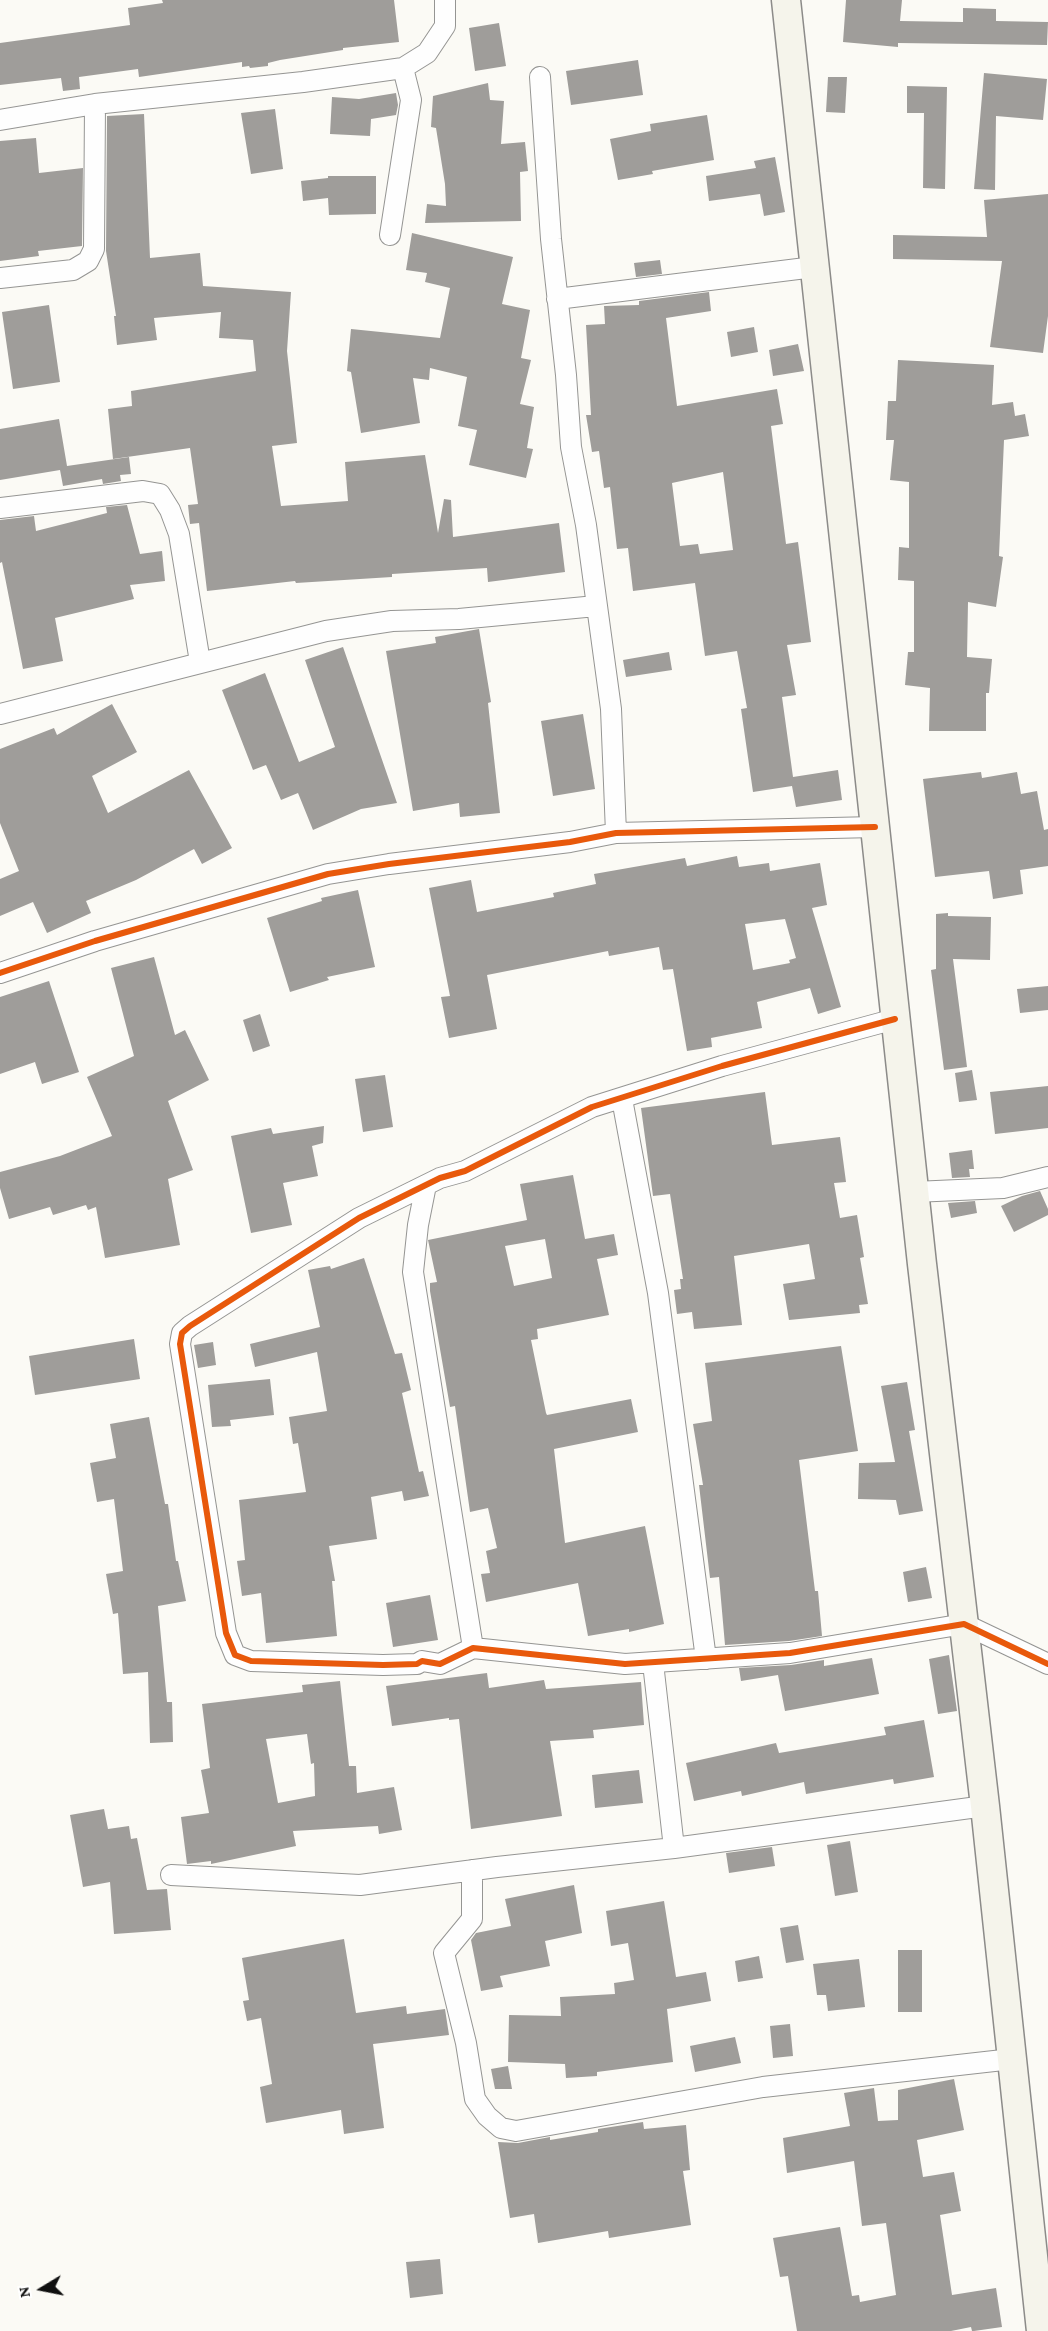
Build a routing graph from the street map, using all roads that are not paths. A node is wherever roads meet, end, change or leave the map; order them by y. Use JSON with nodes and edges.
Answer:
{"nodes":[{"id":1,"x":445,"y":0,"type":"edge"},
{"id":2,"x":786,"y":0,"type":"edge"},
{"id":3,"x":403,"y":68,"type":"junction"},
{"id":4,"x":540,"y":77,"type":"dead end"},
{"id":5,"x":95,"y":104,"type":"junction"},
{"id":6,"x":0,"y":120,"type":"edge"},
{"id":7,"x":390,"y":235,"type":"dead end"},
{"id":8,"x":814,"y":267,"type":"junction"},
{"id":9,"x":0,"y":278,"type":"edge"},
{"id":10,"x":557,"y":298,"type":"junction"},
{"id":11,"x":0,"y":508,"type":"edge"},
{"id":12,"x":596,"y":606,"type":"junction"},
{"id":13,"x":200,"y":662,"type":"junction"},
{"id":14,"x":0,"y":714,"type":"edge"},
{"id":15,"x":875,"y":827,"type":"junction"},
{"id":16,"x":616,"y":832,"type":"junction"},
{"id":17,"x":0,"y":974,"type":"edge"},
{"id":18,"x":896,"y":1018,"type":"junction"},
{"id":19,"x":622,"y":1099,"type":"junction"},
{"id":20,"x":1048,"y":1177,"type":"edge"},
{"id":21,"x":426,"y":1185,"type":"junction"},
{"id":22,"x":914,"y":1192,"type":"junction"},
{"id":23,"x":964,"y":1624,"type":"junction"},
{"id":24,"x":473,"y":1648,"type":"junction"},
{"id":25,"x":706,"y":1659,"type":"junction"},
{"id":26,"x":653,"y":1663,"type":"junction"},
{"id":27,"x":1048,"y":1664,"type":"edge"},
{"id":28,"x":985,"y":1806,"type":"junction"},
{"id":29,"x":674,"y":1848,"type":"junction"},
{"id":30,"x":472,"y":1870,"type":"junction"},
{"id":31,"x":171,"y":1875,"type":"dead end"},
{"id":32,"x":1012,"y":2059,"type":"junction"},
{"id":33,"x":1041,"y":2331,"type":"edge"}],
"edges":[{"from":1,"to":3,"type":"street"},
{"from":2,"to":8,"type":"main road"},
{"from":3,"to":5,"type":"street"},
{"from":3,"to":7,"type":"street"},
{"from":4,"to":10,"type":"street"},
{"from":5,"to":6,"type":"street"},
{"from":5,"to":9,"type":"street"},
{"from":8,"to":10,"type":"street"},
{"from":8,"to":15,"type":"main road"},
{"from":10,"to":12,"type":"street"},
{"from":11,"to":13,"type":"street"},
{"from":12,"to":13,"type":"street"},
{"from":12,"to":16,"type":"street"},
{"from":13,"to":14,"type":"street"},
{"from":15,"to":16,"type":"street"},
{"from":15,"to":18,"type":"main road"},
{"from":16,"to":17,"type":"street"},
{"from":18,"to":19,"type":"street"},
{"from":18,"to":22,"type":"main road"},
{"from":19,"to":21,"type":"street"},
{"from":19,"to":25,"type":"street"},
{"from":20,"to":22,"type":"street"},
{"from":21,"to":24,"type":"street"},
{"from":21,"to":24,"type":"street"},
{"from":22,"to":23,"type":"main road"},
{"from":23,"to":25,"type":"street"},
{"from":23,"to":27,"type":"street"},
{"from":23,"to":28,"type":"main road"},
{"from":24,"to":26,"type":"street"},
{"from":25,"to":26,"type":"street"},
{"from":26,"to":29,"type":"street"},
{"from":28,"to":29,"type":"street"},
{"from":28,"to":32,"type":"main road"},
{"from":29,"to":30,"type":"street"},
{"from":30,"to":31,"type":"street"},
{"from":30,"to":32,"type":"street"},
{"from":32,"to":33,"type":"main road"}]}
